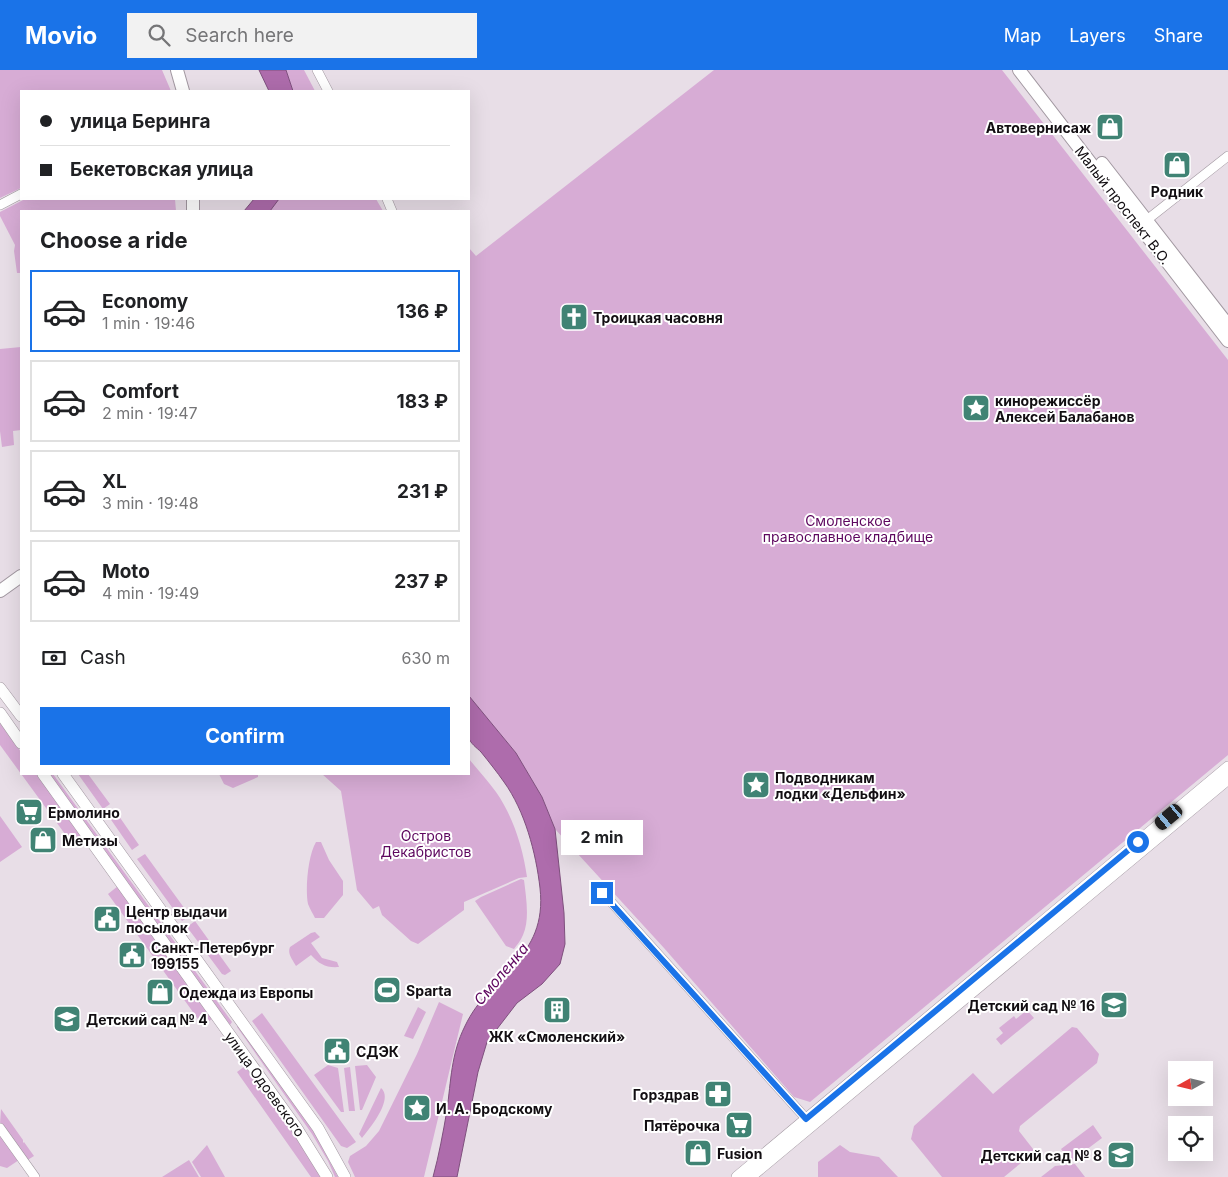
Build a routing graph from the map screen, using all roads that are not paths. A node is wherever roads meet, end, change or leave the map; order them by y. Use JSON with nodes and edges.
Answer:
{"nodes":[{"id":1,"x":177,"y":70,"type":"edge"},
{"id":2,"x":317,"y":70,"type":"edge"},
{"id":3,"x":1019,"y":70,"type":"edge"},
{"id":4,"x":1029,"y":70,"type":"edge"},
{"id":5,"x":183,"y":90,"type":"edge"},
{"id":6,"x":327,"y":90,"type":"edge"},
{"id":7,"x":1228,"y":156,"type":"edge"},
{"id":8,"x":20,"y":195,"type":"edge"},
{"id":9,"x":0,"y":205,"type":"edge"},
{"id":10,"x":1143,"y":223,"type":"junction"},
{"id":11,"x":1228,"y":325,"type":"edge"},
{"id":12,"x":1228,"y":341,"type":"edge"},
{"id":13,"x":20,"y":567,"type":"edge"},
{"id":14,"x":20,"y":577,"type":"edge"},
{"id":15,"x":0,"y":580,"type":"edge"},
{"id":16,"x":0,"y":590,"type":"edge"},
{"id":17,"x":0,"y":688,"type":"edge"},
{"id":18,"x":0,"y":713,"type":"edge"},
{"id":19,"x":20,"y":715,"type":"edge"},
{"id":20,"x":20,"y":742,"type":"edge"},
{"id":21,"x":1228,"y":768,"type":"edge"},
{"id":22,"x":44,"y":775,"type":"edge"},
{"id":23,"x":64,"y":775,"type":"edge"},
{"id":24,"x":1228,"y":779,"type":"edge"},
{"id":25,"x":602,"y":893,"type":"dead end"},
{"id":26,"x":193,"y":955,"type":"junction"},
{"id":27,"x":179,"y":965,"type":"junction"},
{"id":28,"x":809,"y":1122,"type":"junction"},
{"id":29,"x":0,"y":1128,"type":"edge"},
{"id":30,"x":753,"y":1173,"type":"edge"},
{"id":31,"x":36,"y":1177,"type":"edge"},
{"id":32,"x":326,"y":1177,"type":"edge"},
{"id":33,"x":345,"y":1177,"type":"edge"},
{"id":34,"x":736,"y":1177,"type":"edge"}],
"edges":[{"from":1,"to":5,"type":"main road"},
{"from":2,"to":6,"type":"street"},
{"from":3,"to":10,"type":"main road","name":"Малый проспект В.О."},
{"from":4,"to":10,"type":"main road","name":"Малый проспект В.О."},
{"from":7,"to":10,"type":"street"},
{"from":8,"to":9,"type":"street"},
{"from":10,"to":11,"type":"main road","name":"Малый проспект В.О."},
{"from":10,"to":12,"type":"main road","name":"Малый проспект В.О."},
{"from":13,"to":15,"type":"main road"},
{"from":14,"to":16,"type":"main road"},
{"from":17,"to":19,"type":"street"},
{"from":18,"to":20,"type":"street"},
{"from":21,"to":28,"type":"street"},
{"from":22,"to":27,"type":"street","name":"улица Одоевского"},
{"from":23,"to":26,"type":"street","name":"улица Одоевского"},
{"from":24,"to":28,"type":"street"},
{"from":25,"to":28,"type":"street"},
{"from":26,"to":27,"type":"street"},
{"from":26,"to":33,"type":"street","name":"улица Одоевского"},
{"from":27,"to":32,"type":"street","name":"улица Одоевского"},
{"from":28,"to":30,"type":"street"},
{"from":29,"to":31,"type":"street"},
{"from":30,"to":34,"type":"street"}]}
